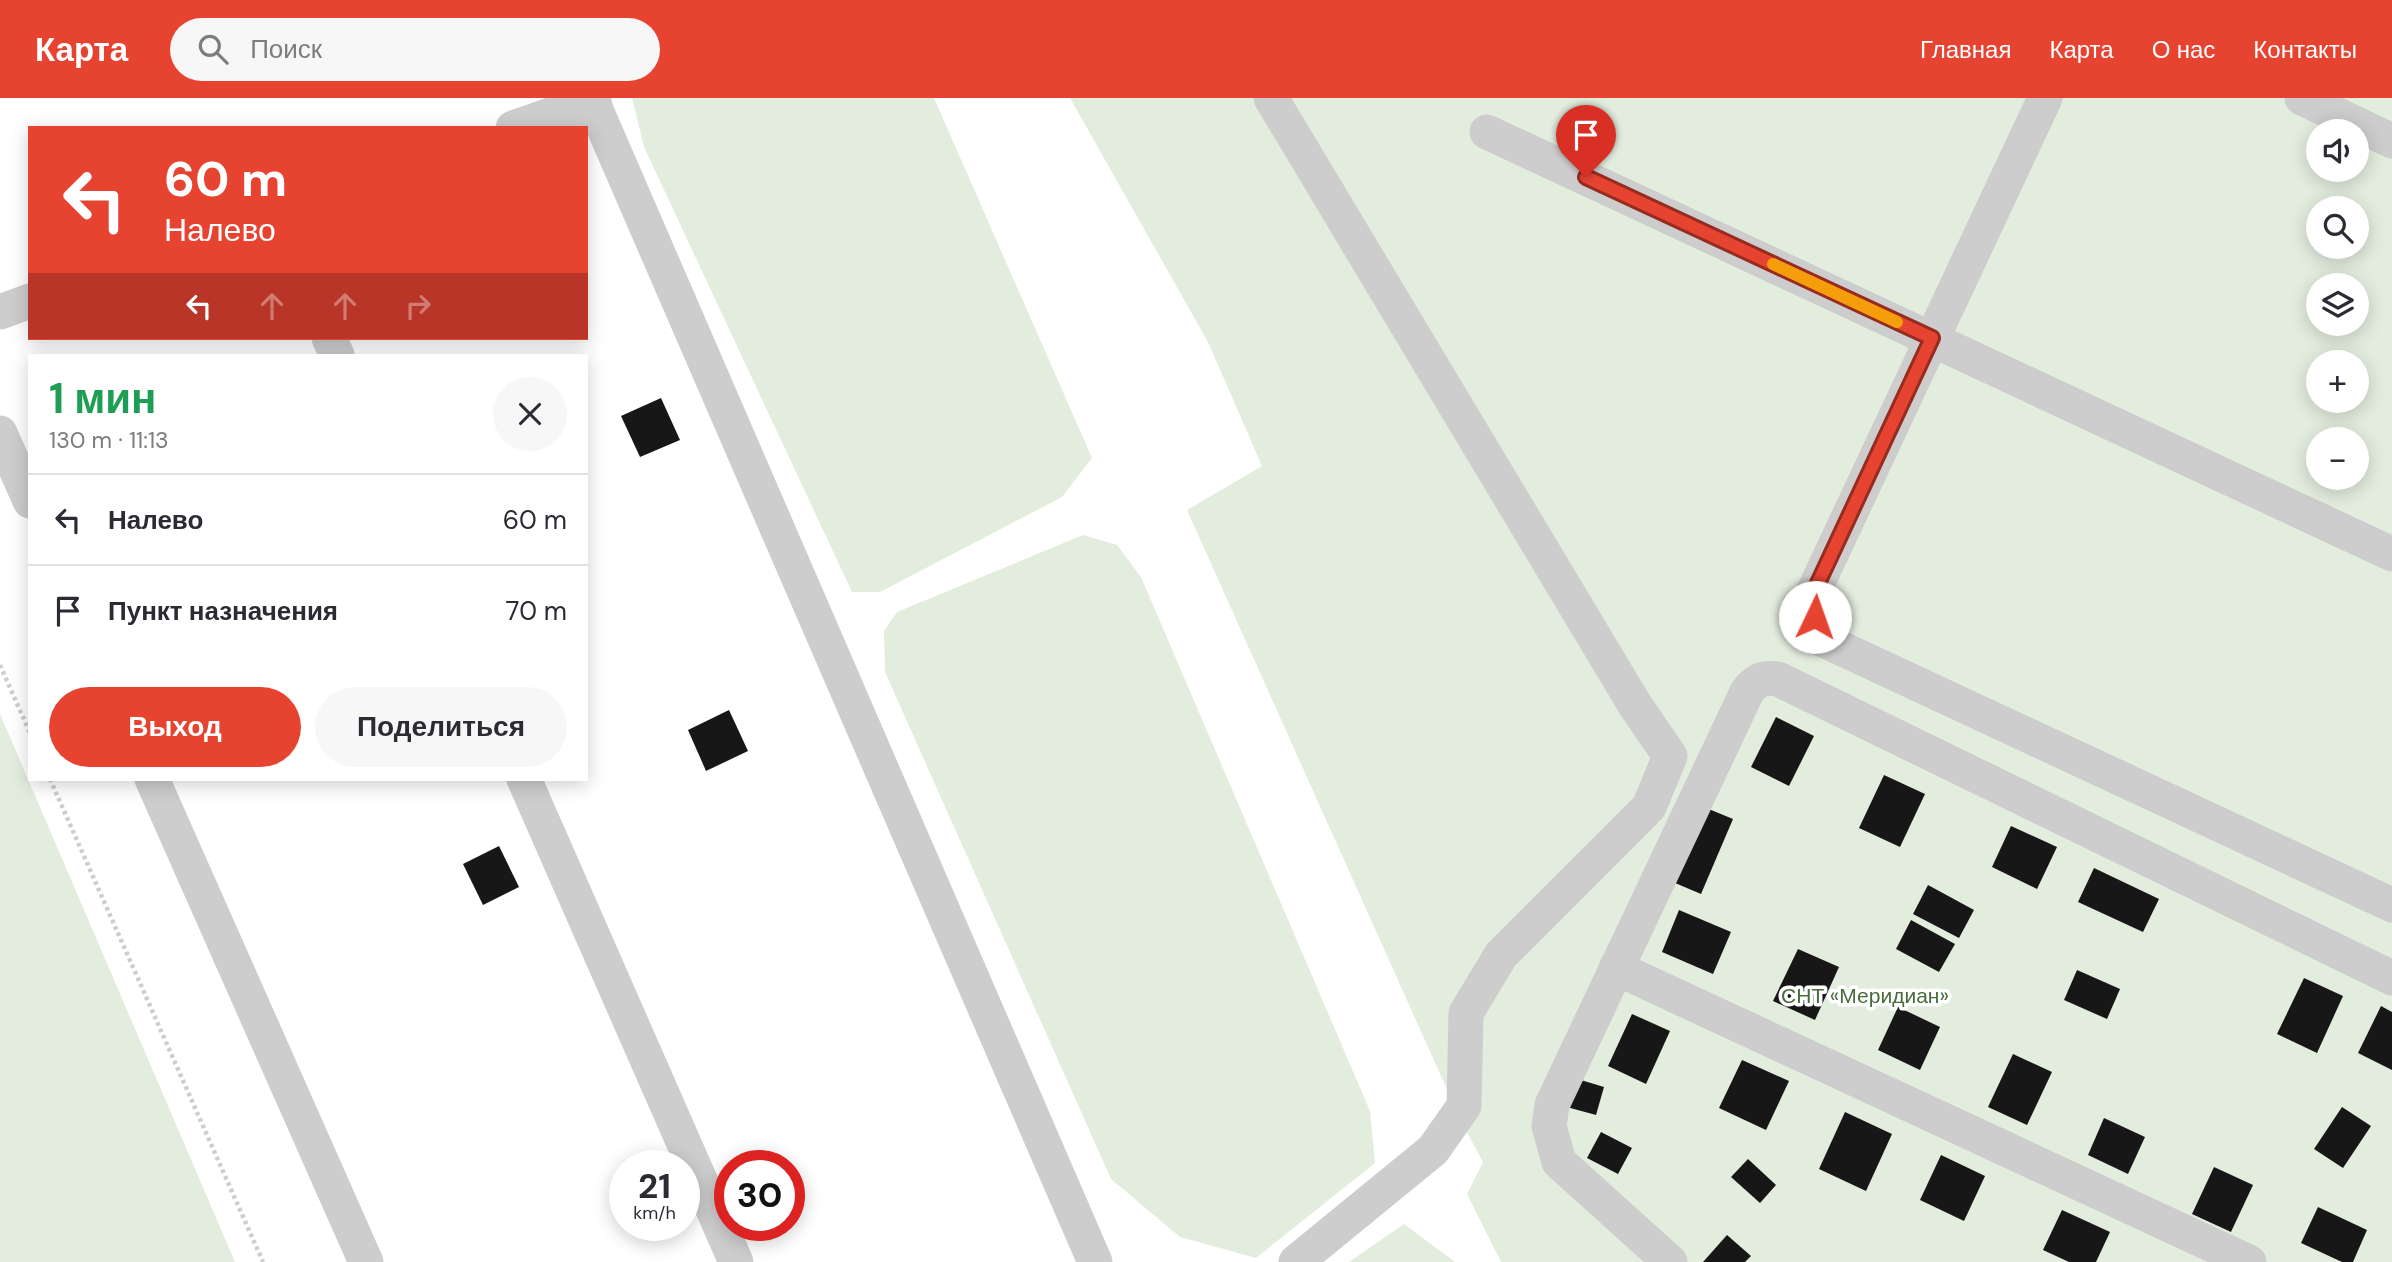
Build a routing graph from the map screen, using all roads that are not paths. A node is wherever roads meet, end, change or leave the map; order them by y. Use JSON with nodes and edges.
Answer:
{"nodes":[{"id":1,"x":1271,"y":98,"type":"edge"},
{"id":2,"x":2045,"y":98,"type":"edge"},
{"id":3,"x":2302,"y":98,"type":"edge"},
{"id":4,"x":595,"y":104,"type":"edge"},
{"id":5,"x":519,"y":126,"type":"edge"},
{"id":6,"x":1488,"y":132,"type":"dead end"},
{"id":7,"x":2392,"y":141,"type":"edge"},
{"id":8,"x":28,"y":302,"type":"edge"},
{"id":9,"x":0,"y":312,"type":"edge"},
{"id":10,"x":1932,"y":338,"type":"junction"},
{"id":11,"x":0,"y":433,"type":"edge"},
{"id":12,"x":28,"y":496,"type":"edge"},
{"id":13,"x":2392,"y":554,"type":"edge"},
{"id":14,"x":153,"y":781,"type":"edge"},
{"id":15,"x":525,"y":781,"type":"edge"},
{"id":16,"x":2392,"y":905,"type":"edge"},
{"id":17,"x":1616,"y":968,"type":"junction"},
{"id":18,"x":2392,"y":978,"type":"edge"},
{"id":19,"x":366,"y":1262,"type":"edge"},
{"id":20,"x":736,"y":1262,"type":"edge"},
{"id":21,"x":1095,"y":1262,"type":"edge"},
{"id":22,"x":1296,"y":1262,"type":"edge"},
{"id":23,"x":1670,"y":1262,"type":"edge"},
{"id":24,"x":2249,"y":1262,"type":"edge"}],
"edges":[{"from":1,"to":22,"type":"street"},
{"from":2,"to":10,"type":"street"},
{"from":3,"to":7,"type":"street"},
{"from":4,"to":5,"type":"street"},
{"from":4,"to":21,"type":"street"},
{"from":6,"to":10,"type":"street"},
{"from":8,"to":9,"type":"street"},
{"from":10,"to":13,"type":"street"},
{"from":10,"to":16,"type":"street"},
{"from":11,"to":12,"type":"street"},
{"from":14,"to":19,"type":"street"},
{"from":15,"to":20,"type":"street"},
{"from":17,"to":18,"type":"street"},
{"from":17,"to":23,"type":"street"},
{"from":17,"to":24,"type":"street"}]}
